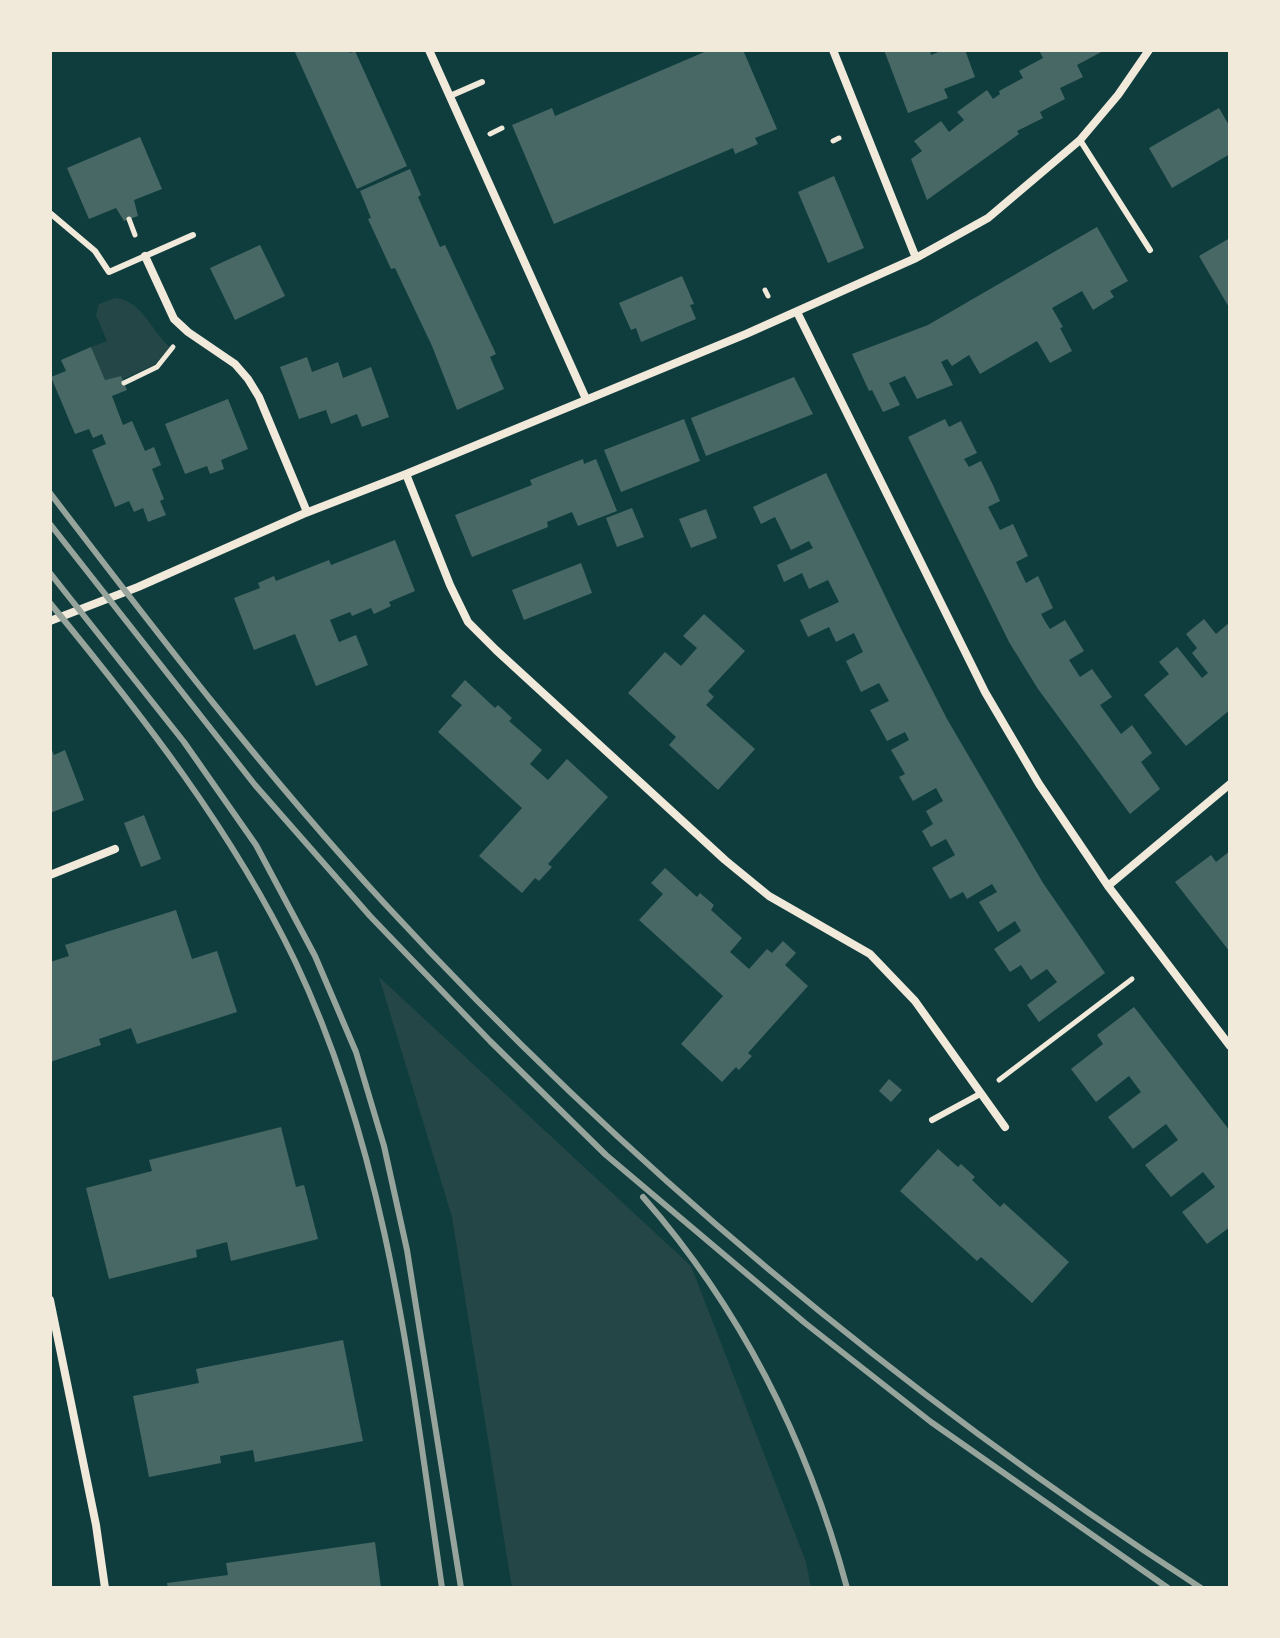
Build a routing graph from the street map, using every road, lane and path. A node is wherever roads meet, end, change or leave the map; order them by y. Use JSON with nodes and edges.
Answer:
{"nodes":[{"id":1,"x":429,"y":50,"type":"edge"},
{"id":2,"x":833,"y":50,"type":"edge"},
{"id":3,"x":1149,"y":50,"type":"edge"},
{"id":4,"x":482,"y":82,"type":"dead end"},
{"id":5,"x":450,"y":96,"type":"junction"},
{"id":6,"x":1080,"y":140,"type":"junction"},
{"id":7,"x":50,"y":213,"type":"edge"},
{"id":8,"x":129,"y":219,"type":"dead end"},
{"id":9,"x":135,"y":235,"type":"dead end"},
{"id":10,"x":193,"y":235,"type":"dead end"},
{"id":11,"x":1150,"y":250,"type":"dead end"},
{"id":12,"x":145,"y":256,"type":"junction"},
{"id":13,"x":916,"y":258,"type":"junction"},
{"id":14,"x":797,"y":312,"type":"junction"},
{"id":15,"x":173,"y":347,"type":"dead end"},
{"id":16,"x":124,"y":383,"type":"dead end"},
{"id":17,"x":586,"y":399,"type":"junction"},
{"id":18,"x":406,"y":474,"type":"junction"},
{"id":19,"x":307,"y":512,"type":"junction"},
{"id":20,"x":50,"y":621,"type":"edge"},
{"id":21,"x":1230,"y":784,"type":"edge"},
{"id":22,"x":115,"y":849,"type":"dead end"},
{"id":23,"x":50,"y":875,"type":"edge"},
{"id":24,"x":1108,"y":886,"type":"junction"},
{"id":25,"x":1132,"y":979,"type":"dead end"},
{"id":26,"x":1230,"y":1046,"type":"edge"},
{"id":27,"x":980,"y":1094,"type":"junction"},
{"id":28,"x":932,"y":1120,"type":"dead end"},
{"id":29,"x":1005,"y":1127,"type":"dead end"},
{"id":30,"x":50,"y":1300,"type":"edge"},
{"id":31,"x":105,"y":1588,"type":"edge"}],
"edges":[{"from":1,"to":5,"type":"street"},
{"from":2,"to":13,"type":"street"},
{"from":3,"to":6,"type":"street"},
{"from":4,"to":5,"type":"lane"},
{"from":5,"to":17,"type":"street"},
{"from":6,"to":11,"type":"lane"},
{"from":6,"to":13,"type":"street"},
{"from":7,"to":12,"type":"lane"},
{"from":8,"to":9,"type":"path"},
{"from":10,"to":12,"type":"lane"},
{"from":12,"to":19,"type":"street"},
{"from":13,"to":14,"type":"street"},
{"from":14,"to":17,"type":"street"},
{"from":14,"to":24,"type":"street"},
{"from":15,"to":16,"type":"path"},
{"from":17,"to":18,"type":"street"},
{"from":18,"to":19,"type":"street"},
{"from":18,"to":27,"type":"street"},
{"from":19,"to":20,"type":"street"},
{"from":21,"to":24,"type":"street"},
{"from":22,"to":23,"type":"street"},
{"from":24,"to":26,"type":"street"},
{"from":25,"to":27,"type":"path"},
{"from":27,"to":28,"type":"lane"},
{"from":27,"to":29,"type":"street"},
{"from":30,"to":31,"type":"street"}]}
